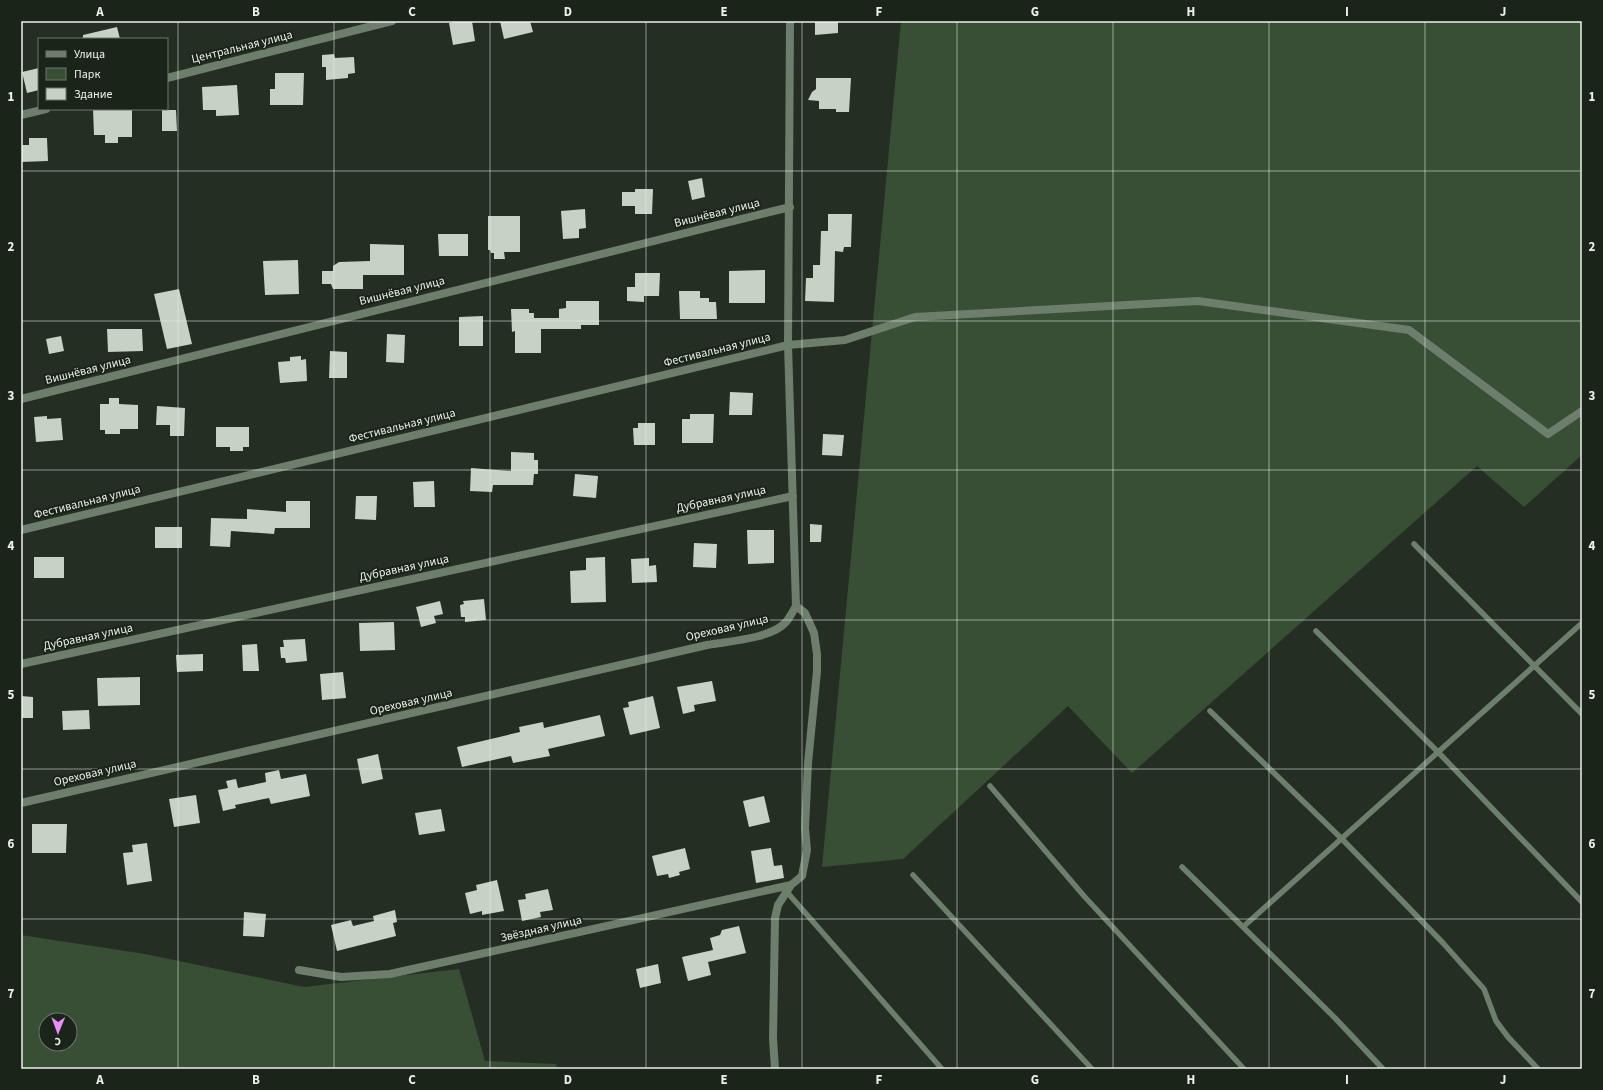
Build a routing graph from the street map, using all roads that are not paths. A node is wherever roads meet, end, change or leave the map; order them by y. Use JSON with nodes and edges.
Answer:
{"nodes":[{"id":1,"x":392,"y":21,"type":"edge"},
{"id":2,"x":790,"y":21,"type":"edge"},
{"id":3,"x":168,"y":78,"type":"edge"},
{"id":4,"x":42,"y":110,"type":"edge"},
{"id":5,"x":21,"y":116,"type":"edge"},
{"id":6,"x":790,"y":207,"type":"junction"},
{"id":7,"x":788,"y":345,"type":"junction"},
{"id":8,"x":21,"y":399,"type":"edge"},
{"id":9,"x":1582,"y":411,"type":"edge"},
{"id":10,"x":793,"y":496,"type":"junction"},
{"id":11,"x":21,"y":530,"type":"edge"},
{"id":12,"x":1414,"y":544,"type":"dead end"},
{"id":13,"x":796,"y":606,"type":"junction"},
{"id":14,"x":1582,"y":623,"type":"edge"},
{"id":15,"x":1316,"y":631,"type":"dead end"},
{"id":16,"x":21,"y":664,"type":"edge"},
{"id":17,"x":1534,"y":665,"type":"junction"},
{"id":18,"x":1210,"y":711,"type":"dead end"},
{"id":19,"x":1582,"y":714,"type":"edge"},
{"id":20,"x":1438,"y":752,"type":"junction"},
{"id":21,"x":990,"y":786,"type":"dead end"},
{"id":22,"x":21,"y":803,"type":"edge"},
{"id":23,"x":1342,"y":839,"type":"junction"},
{"id":24,"x":1182,"y":867,"type":"dead end"},
{"id":25,"x":913,"y":875,"type":"dead end"},
{"id":26,"x":788,"y":888,"type":"junction"},
{"id":27,"x":1582,"y":902,"type":"edge"},
{"id":28,"x":1243,"y":927,"type":"junction"},
{"id":29,"x":299,"y":970,"type":"dead end"},
{"id":30,"x":775,"y":1069,"type":"edge"},
{"id":31,"x":942,"y":1069,"type":"edge"},
{"id":32,"x":1092,"y":1069,"type":"edge"},
{"id":33,"x":1244,"y":1069,"type":"edge"},
{"id":34,"x":1383,"y":1069,"type":"edge"},
{"id":35,"x":1538,"y":1069,"type":"edge"}],
"edges":[{"from":1,"to":3,"type":"street","name":"Центральная улица"},
{"from":2,"to":6,"type":"street"},
{"from":4,"to":5,"type":"street"},
{"from":6,"to":7,"type":"street"},
{"from":6,"to":8,"type":"street","name":"Вишнёвая улица"},
{"from":7,"to":9,"type":"street","name":"Фестивальная улица"},
{"from":7,"to":10,"type":"street"},
{"from":7,"to":11,"type":"street","name":"Фестивальная улица"},
{"from":10,"to":13,"type":"street"},
{"from":10,"to":16,"type":"street","name":"Дубравная улица"},
{"from":12,"to":17,"type":"lane"},
{"from":13,"to":22,"type":"street","name":"Ореховая улица"},
{"from":13,"to":26,"type":"street"},
{"from":14,"to":17,"type":"lane"},
{"from":15,"to":20,"type":"lane"},
{"from":17,"to":19,"type":"lane"},
{"from":17,"to":20,"type":"lane"},
{"from":18,"to":23,"type":"lane"},
{"from":20,"to":23,"type":"lane"},
{"from":20,"to":27,"type":"lane"},
{"from":21,"to":33,"type":"lane"},
{"from":23,"to":28,"type":"lane"},
{"from":23,"to":35,"type":"lane"},
{"from":24,"to":28,"type":"lane"},
{"from":25,"to":32,"type":"lane"},
{"from":26,"to":29,"type":"street","name":"Звёздная улица"},
{"from":26,"to":30,"type":"street"},
{"from":26,"to":31,"type":"lane"},
{"from":28,"to":34,"type":"lane"}]}
